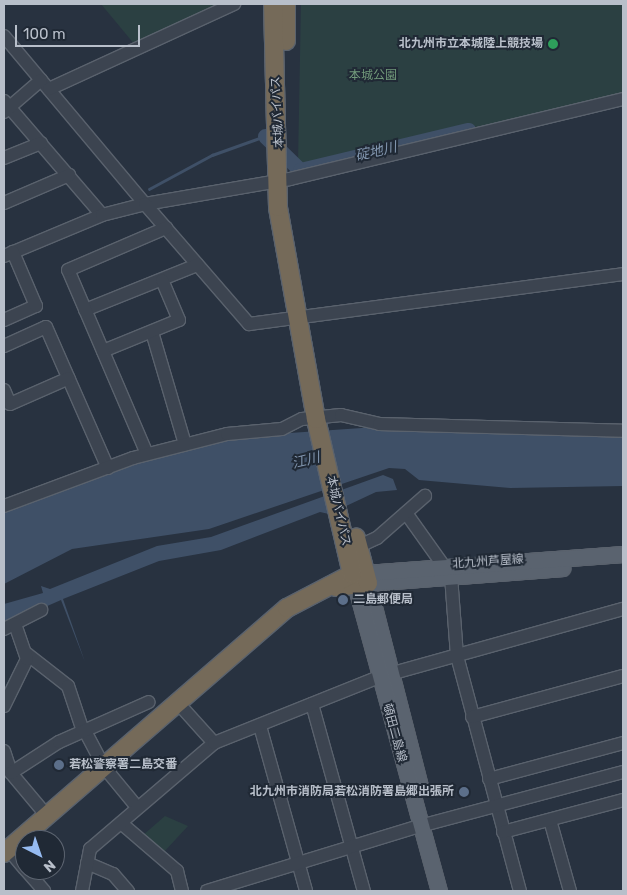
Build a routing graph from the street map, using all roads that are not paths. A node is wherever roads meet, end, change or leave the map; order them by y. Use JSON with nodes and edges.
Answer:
{"nodes":[{"id":1,"x":234,"y":4,"type":"edge"},
{"id":2,"x":273,"y":4,"type":"edge"},
{"id":3,"x":286,"y":4,"type":"edge"},
{"id":4,"x":4,"y":36,"type":"edge"},
{"id":5,"x":45,"y":84,"type":"junction"},
{"id":6,"x":623,"y":100,"type":"edge"},
{"id":7,"x":6,"y":107,"type":"edge"},
{"id":8,"x":41,"y":143,"type":"junction"},
{"id":9,"x":282,"y":145,"type":"junction"},
{"id":10,"x":4,"y":158,"type":"edge"},
{"id":11,"x":68,"y":175,"type":"junction"},
{"id":12,"x":284,"y":179,"type":"junction"},
{"id":13,"x":4,"y":203,"type":"edge"},
{"id":14,"x":145,"y":204,"type":"junction"},
{"id":15,"x":102,"y":214,"type":"junction"},
{"id":16,"x":166,"y":228,"type":"junction"},
{"id":17,"x":9,"y":254,"type":"edge"},
{"id":18,"x":197,"y":265,"type":"junction"},
{"id":19,"x":623,"y":274,"type":"edge"},
{"id":20,"x":162,"y":280,"type":"junction"},
{"id":21,"x":85,"y":310,"type":"junction"},
{"id":22,"x":302,"y":315,"type":"junction"},
{"id":23,"x":4,"y":320,"type":"edge"},
{"id":24,"x":152,"y":332,"type":"junction"},
{"id":25,"x":4,"y":346,"type":"edge"},
{"id":26,"x":103,"y":352,"type":"junction"},
{"id":27,"x":69,"y":378,"type":"junction"},
{"id":28,"x":4,"y":390,"type":"edge"},
{"id":29,"x":320,"y":418,"type":"junction"},
{"id":30,"x":623,"y":431,"type":"edge"},
{"id":31,"x":185,"y":444,"type":"junction"},
{"id":32,"x":147,"y":454,"type":"junction"},
{"id":33,"x":108,"y":468,"type":"junction"},
{"id":34,"x":425,"y":496,"type":"dead end"},
{"id":35,"x":4,"y":506,"type":"edge"},
{"id":36,"x":406,"y":513,"type":"junction"},
{"id":37,"x":353,"y":550,"type":"junction"},
{"id":38,"x":623,"y":554,"type":"edge"},
{"id":39,"x":623,"y":564,"type":"edge"},
{"id":40,"x":448,"y":570,"type":"junction"},
{"id":41,"x":360,"y":578,"type":"junction"},
{"id":42,"x":623,"y":609,"type":"edge"},
{"id":43,"x":41,"y":610,"type":"dead end"},
{"id":44,"x":9,"y":627,"type":"edge"},
{"id":45,"x":26,"y":654,"type":"junction"},
{"id":46,"x":457,"y":656,"type":"junction"},
{"id":47,"x":385,"y":675,"type":"junction"},
{"id":48,"x":623,"y":676,"type":"edge"},
{"id":49,"x":150,"y":702,"type":"dead end"},
{"id":50,"x":312,"y":704,"type":"junction"},
{"id":51,"x":4,"y":706,"type":"edge"},
{"id":52,"x":181,"y":706,"type":"junction"},
{"id":53,"x":472,"y":717,"type":"junction"},
{"id":54,"x":260,"y":726,"type":"junction"},
{"id":55,"x":84,"y":731,"type":"junction"},
{"id":56,"x":623,"y":742,"type":"edge"},
{"id":57,"x":214,"y":743,"type":"junction"},
{"id":58,"x":4,"y":751,"type":"edge"},
{"id":59,"x":7,"y":769,"type":"edge"},
{"id":60,"x":107,"y":770,"type":"junction"},
{"id":61,"x":623,"y":772,"type":"edge"},
{"id":62,"x":489,"y":779,"type":"junction"},
{"id":63,"x":623,"y":800,"type":"edge"},
{"id":64,"x":496,"y":805,"type":"junction"},
{"id":65,"x":137,"y":807,"type":"junction"},
{"id":66,"x":47,"y":816,"type":"junction"},
{"id":67,"x":550,"y":820,"type":"junction"},
{"id":68,"x":121,"y":823,"type":"junction"},
{"id":69,"x":425,"y":825,"type":"junction"},
{"id":70,"x":41,"y":830,"type":"edge"},
{"id":71,"x":503,"y":832,"type":"junction"},
{"id":72,"x":351,"y":846,"type":"junction"},
{"id":73,"x":11,"y":852,"type":"edge"},
{"id":74,"x":298,"y":861,"type":"junction"},
{"id":75,"x":87,"y":863,"type":"junction"},
{"id":76,"x":35,"y":880,"type":"edge"},
{"id":77,"x":44,"y":891,"type":"edge"},
{"id":78,"x":82,"y":891,"type":"edge"},
{"id":79,"x":128,"y":891,"type":"edge"},
{"id":80,"x":182,"y":891,"type":"edge"},
{"id":81,"x":207,"y":891,"type":"edge"},
{"id":82,"x":306,"y":891,"type":"edge"},
{"id":83,"x":364,"y":891,"type":"edge"},
{"id":84,"x":439,"y":891,"type":"edge"},
{"id":85,"x":449,"y":891,"type":"edge"},
{"id":86,"x":520,"y":891,"type":"edge"},
{"id":87,"x":570,"y":891,"type":"edge"}],
"edges":[{"from":1,"to":5,"type":"street"},
{"from":2,"to":9,"type":"highway","name":"本城バイパス"},
{"from":3,"to":9,"type":"highway","name":"本城バイパス"},
{"from":4,"to":5,"type":"street"},
{"from":5,"to":7,"type":"street"},
{"from":5,"to":14,"type":"street"},
{"from":6,"to":12,"type":"street"},
{"from":7,"to":8,"type":"street"},
{"from":8,"to":10,"type":"street"},
{"from":8,"to":11,"type":"street"},
{"from":9,"to":12,"type":"highway","name":"本城バイパス"},
{"from":11,"to":13,"type":"street"},
{"from":11,"to":15,"type":"street"},
{"from":12,"to":14,"type":"street"},
{"from":12,"to":22,"type":"highway","name":"本城バイパス"},
{"from":14,"to":15,"type":"street"},
{"from":14,"to":16,"type":"street"},
{"from":15,"to":17,"type":"street"},
{"from":16,"to":18,"type":"street"},
{"from":16,"to":21,"type":"street"},
{"from":17,"to":23,"type":"street"},
{"from":18,"to":20,"type":"street"},
{"from":18,"to":22,"type":"street"},
{"from":19,"to":22,"type":"street"},
{"from":20,"to":21,"type":"street"},
{"from":20,"to":24,"type":"street"},
{"from":21,"to":26,"type":"street"},
{"from":22,"to":29,"type":"highway","name":"本城バイパス"},
{"from":24,"to":26,"type":"street"},
{"from":24,"to":31,"type":"street"},
{"from":25,"to":27,"type":"street"},
{"from":26,"to":32,"type":"street"},
{"from":27,"to":28,"type":"street"},
{"from":27,"to":33,"type":"street"},
{"from":29,"to":30,"type":"street"},
{"from":29,"to":31,"type":"street"},
{"from":29,"to":37,"type":"highway","name":"本城バイパス"},
{"from":31,"to":32,"type":"street"},
{"from":32,"to":33,"type":"street"},
{"from":33,"to":35,"type":"street"},
{"from":34,"to":36,"type":"street"},
{"from":36,"to":37,"type":"street"},
{"from":36,"to":40,"type":"street"},
{"from":37,"to":41,"type":"highway","name":"本城バイパス"},
{"from":38,"to":40,"type":"main road","name":"北九州芦屋線"},
{"from":39,"to":40,"type":"main road","name":"北九州芦屋線"},
{"from":40,"to":41,"type":"main road","name":"北九州芦屋線"},
{"from":40,"to":46,"type":"street"},
{"from":41,"to":47,"type":"main road","name":"頓田二島線"},
{"from":41,"to":52,"type":"highway"},
{"from":42,"to":46,"type":"street"},
{"from":43,"to":44,"type":"street"},
{"from":44,"to":45,"type":"street"},
{"from":45,"to":51,"type":"street"},
{"from":45,"to":55,"type":"street"},
{"from":46,"to":47,"type":"street"},
{"from":46,"to":53,"type":"street"},
{"from":47,"to":50,"type":"street"},
{"from":47,"to":69,"type":"main road","name":"頓田二島線"},
{"from":48,"to":53,"type":"street"},
{"from":49,"to":55,"type":"street"},
{"from":50,"to":54,"type":"street"},
{"from":50,"to":72,"type":"street"},
{"from":52,"to":57,"type":"street"},
{"from":52,"to":60,"type":"highway"},
{"from":53,"to":62,"type":"street"},
{"from":54,"to":57,"type":"street"},
{"from":54,"to":74,"type":"street"},
{"from":55,"to":59,"type":"street"},
{"from":55,"to":60,"type":"street"},
{"from":56,"to":62,"type":"street"},
{"from":57,"to":65,"type":"street"},
{"from":58,"to":59,"type":"street"},
{"from":59,"to":66,"type":"street"},
{"from":60,"to":65,"type":"street"},
{"from":60,"to":66,"type":"highway"},
{"from":60,"to":70,"type":"highway"},
{"from":61,"to":64,"type":"street"},
{"from":62,"to":64,"type":"street"},
{"from":63,"to":67,"type":"street"},
{"from":64,"to":69,"type":"street"},
{"from":64,"to":71,"type":"street"},
{"from":65,"to":68,"type":"street"},
{"from":66,"to":73,"type":"highway"},
{"from":67,"to":71,"type":"street"},
{"from":67,"to":87,"type":"street"},
{"from":68,"to":75,"type":"street"},
{"from":68,"to":80,"type":"street"},
{"from":69,"to":72,"type":"street"},
{"from":69,"to":84,"type":"main road","name":"頓田二島線"},
{"from":69,"to":85,"type":"main road","name":"頓田二島線"},
{"from":71,"to":86,"type":"street"},
{"from":72,"to":74,"type":"street"},
{"from":72,"to":83,"type":"street"},
{"from":74,"to":81,"type":"street"},
{"from":74,"to":82,"type":"street"},
{"from":75,"to":78,"type":"street"},
{"from":75,"to":79,"type":"street"},
{"from":76,"to":77,"type":"street"}]}
